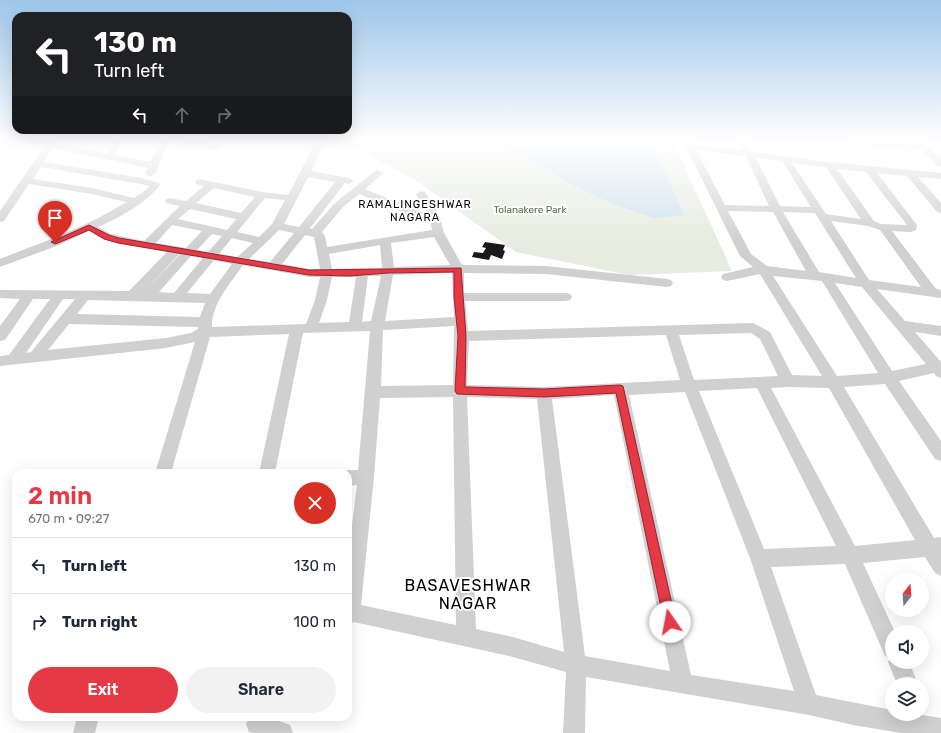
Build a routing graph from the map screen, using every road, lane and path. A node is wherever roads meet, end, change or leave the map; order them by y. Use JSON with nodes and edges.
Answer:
{"nodes":[{"id":1,"x":31,"y":175,"type":"edge"},
{"id":2,"x":107,"y":175,"type":"edge"},
{"id":3,"x":147,"y":175,"type":"edge"},
{"id":4,"x":304,"y":175,"type":"edge"},
{"id":5,"x":317,"y":175,"type":"edge"},
{"id":6,"x":375,"y":175,"type":"edge"},
{"id":7,"x":705,"y":175,"type":"edge"},
{"id":8,"x":760,"y":175,"type":"edge"},
{"id":9,"x":795,"y":175,"type":"edge"},
{"id":10,"x":836,"y":175,"type":"edge"},
{"id":11,"x":874,"y":175,"type":"edge"},
{"id":12,"x":912,"y":175,"type":"edge"},
{"id":13,"x":342,"y":180,"type":"junction"},
{"id":14,"x":27,"y":181,"type":"junction"},
{"id":15,"x":142,"y":181,"type":"junction"},
{"id":16,"x":200,"y":182,"type":"dead end"},
{"id":17,"x":211,"y":185,"type":"junction"},
{"id":18,"x":362,"y":187,"type":"junction"},
{"id":19,"x":421,"y":194,"type":"dead end"},
{"id":20,"x":262,"y":195,"type":"junction"},
{"id":21,"x":292,"y":198,"type":"junction"},
{"id":22,"x":135,"y":201,"type":"junction"},
{"id":23,"x":170,"y":201,"type":"dead end"},
{"id":24,"x":188,"y":205,"type":"junction"},
{"id":25,"x":4,"y":208,"type":"edge"},
{"id":26,"x":722,"y":208,"type":"junction"},
{"id":27,"x":776,"y":210,"type":"junction"},
{"id":28,"x":941,"y":210,"type":"edge"},
{"id":29,"x":819,"y":214,"type":"junction"},
{"id":30,"x":244,"y":216,"type":"junction"},
{"id":31,"x":435,"y":218,"type":"junction"},
{"id":32,"x":0,"y":219,"type":"edge"},
{"id":33,"x":170,"y":221,"type":"junction"},
{"id":34,"x":870,"y":222,"type":"junction"},
{"id":35,"x":277,"y":226,"type":"junction"},
{"id":36,"x":89,"y":227,"type":"junction"},
{"id":37,"x":884,"y":228,"type":"junction"},
{"id":38,"x":210,"y":229,"type":"junction"},
{"id":39,"x":309,"y":232,"type":"junction"},
{"id":40,"x":230,"y":233,"type":"junction"},
{"id":41,"x":438,"y":233,"type":"junction"},
{"id":42,"x":385,"y":240,"type":"junction"},
{"id":43,"x":262,"y":241,"type":"junction"},
{"id":44,"x":147,"y":245,"type":"junction"},
{"id":45,"x":176,"y":250,"type":"junction"},
{"id":46,"x":323,"y":251,"type":"junction"},
{"id":47,"x":189,"y":252,"type":"junction"},
{"id":48,"x":210,"y":256,"type":"junction"},
{"id":49,"x":240,"y":261,"type":"junction"},
{"id":50,"x":0,"y":263,"type":"edge"},
{"id":51,"x":274,"y":266,"type":"junction"},
{"id":52,"x":458,"y":269,"type":"junction"},
{"id":53,"x":763,"y":269,"type":"junction"},
{"id":54,"x":388,"y":271,"type":"junction"},
{"id":55,"x":363,"y":272,"type":"junction"},
{"id":56,"x":327,"y":273,"type":"junction"},
{"id":57,"x":726,"y":277,"type":"dead end"},
{"id":58,"x":820,"y":277,"type":"junction"},
{"id":59,"x":667,"y":284,"type":"dead end"},
{"id":60,"x":866,"y":284,"type":"junction"},
{"id":61,"x":0,"y":294,"type":"edge"},
{"id":62,"x":30,"y":294,"type":"junction"},
{"id":63,"x":60,"y":294,"type":"junction"},
{"id":64,"x":86,"y":294,"type":"junction"},
{"id":65,"x":937,"y":294,"type":"edge"},
{"id":66,"x":133,"y":295,"type":"junction"},
{"id":67,"x":148,"y":296,"type":"junction"},
{"id":68,"x":177,"y":297,"type":"junction"},
{"id":69,"x":458,"y":297,"type":"junction"},
{"id":70,"x":566,"y":298,"type":"dead end"},
{"id":71,"x":213,"y":299,"type":"junction"},
{"id":72,"x":65,"y":319,"type":"junction"},
{"id":73,"x":460,"y":321,"type":"junction"},
{"id":74,"x":378,"y":326,"type":"junction"},
{"id":75,"x":903,"y":326,"type":"junction"},
{"id":76,"x":205,"y":327,"type":"junction"},
{"id":77,"x":355,"y":327,"type":"junction"},
{"id":78,"x":304,"y":328,"type":"junction"},
{"id":79,"x":671,"y":331,"type":"junction"},
{"id":80,"x":941,"y":331,"type":"edge"},
{"id":81,"x":0,"y":336,"type":"edge"},
{"id":82,"x":462,"y":336,"type":"junction"},
{"id":83,"x":35,"y":357,"type":"junction"},
{"id":84,"x":7,"y":360,"type":"edge"},
{"id":85,"x":939,"y":369,"type":"edge"},
{"id":86,"x":889,"y":378,"type":"junction"},
{"id":87,"x":788,"y":381,"type":"junction"},
{"id":88,"x":833,"y":382,"type":"junction"},
{"id":89,"x":761,"y":383,"type":"junction"},
{"id":90,"x":689,"y":385,"type":"junction"},
{"id":91,"x":620,"y":389,"type":"junction"},
{"id":92,"x":460,"y":391,"type":"junction"},
{"id":93,"x":373,"y":392,"type":"junction"},
{"id":94,"x":544,"y":393,"type":"junction"},
{"id":95,"x":941,"y":454,"type":"edge"},
{"id":96,"x":164,"y":469,"type":"edge"},
{"id":97,"x":268,"y":469,"type":"edge"},
{"id":98,"x":366,"y":477,"type":"junction"},
{"id":99,"x":352,"y":478,"type":"edge"},
{"id":100,"x":936,"y":547,"type":"edge"},
{"id":101,"x":850,"y":555,"type":"junction"},
{"id":102,"x":759,"y":558,"type":"junction"},
{"id":103,"x":941,"y":567,"type":"edge"},
{"id":104,"x":352,"y":582,"type":"edge"},
{"id":105,"x":352,"y":615,"type":"edge"},
{"id":106,"x":885,"y":633,"type":"edge"},
{"id":107,"x":466,"y":636,"type":"junction"},
{"id":108,"x":576,"y":665,"type":"junction"},
{"id":109,"x":683,"y":684,"type":"junction"},
{"id":110,"x":809,"y":704,"type":"junction"},
{"id":111,"x":87,"y":721,"type":"edge"},
{"id":112,"x":930,"y":723,"type":"edge"},
{"id":113,"x":256,"y":725,"type":"edge"},
{"id":114,"x":84,"y":733,"type":"edge"},
{"id":115,"x":282,"y":733,"type":"edge"},
{"id":116,"x":574,"y":733,"type":"edge"}],
"edges":[{"from":1,"to":14,"type":"street"},
{"from":2,"to":15,"type":"street"},
{"from":3,"to":15,"type":"street"},
{"from":4,"to":21,"type":"street"},
{"from":5,"to":13,"type":"street"},
{"from":6,"to":18,"type":"street"},
{"from":7,"to":26,"type":"street"},
{"from":8,"to":27,"type":"street"},
{"from":9,"to":29,"type":"street"},
{"from":10,"to":34,"type":"street"},
{"from":11,"to":37,"type":"street"},
{"from":12,"to":28,"type":"street"},
{"from":13,"to":18,"type":"street"},
{"from":13,"to":39,"type":"street"},
{"from":14,"to":22,"type":"street"},
{"from":14,"to":25,"type":"street"},
{"from":15,"to":22,"type":"street"},
{"from":16,"to":17,"type":"street"},
{"from":17,"to":20,"type":"street"},
{"from":17,"to":24,"type":"street"},
{"from":18,"to":31,"type":"street"},
{"from":18,"to":39,"type":"street"},
{"from":19,"to":31,"type":"street"},
{"from":20,"to":21,"type":"street"},
{"from":20,"to":30,"type":"street"},
{"from":21,"to":35,"type":"street"},
{"from":22,"to":36,"type":"street"},
{"from":23,"to":24,"type":"street"},
{"from":24,"to":30,"type":"street"},
{"from":24,"to":33,"type":"street"},
{"from":25,"to":32,"type":"street"},
{"from":26,"to":27,"type":"street"},
{"from":26,"to":53,"type":"street"},
{"from":27,"to":29,"type":"street"},
{"from":27,"to":58,"type":"street"},
{"from":29,"to":34,"type":"street"},
{"from":29,"to":60,"type":"street"},
{"from":30,"to":40,"type":"street"},
{"from":31,"to":41,"type":"street"},
{"from":33,"to":38,"type":"street"},
{"from":33,"to":44,"type":"street"},
{"from":34,"to":37,"type":"street"},
{"from":35,"to":39,"type":"street"},
{"from":35,"to":43,"type":"street"},
{"from":36,"to":44,"type":"street"},
{"from":36,"to":50,"type":"street"},
{"from":37,"to":65,"type":"street"},
{"from":38,"to":40,"type":"street"},
{"from":38,"to":47,"type":"street"},
{"from":39,"to":46,"type":"street"},
{"from":39,"to":51,"type":"street"},
{"from":40,"to":43,"type":"street"},
{"from":40,"to":48,"type":"street"},
{"from":41,"to":42,"type":"street"},
{"from":41,"to":52,"type":"street"},
{"from":42,"to":46,"type":"street"},
{"from":42,"to":54,"type":"street"},
{"from":43,"to":49,"type":"street"},
{"from":44,"to":45,"type":"street"},
{"from":45,"to":47,"type":"street"},
{"from":45,"to":66,"type":"street"},
{"from":46,"to":56,"type":"street"},
{"from":47,"to":48,"type":"street"},
{"from":47,"to":67,"type":"street"},
{"from":48,"to":49,"type":"street"},
{"from":48,"to":68,"type":"street"},
{"from":49,"to":51,"type":"street"},
{"from":49,"to":71,"type":"street"},
{"from":51,"to":56,"type":"street"},
{"from":52,"to":54,"type":"street"},
{"from":52,"to":59,"type":"street"},
{"from":52,"to":69,"type":"street"},
{"from":53,"to":57,"type":"street"},
{"from":53,"to":58,"type":"street"},
{"from":53,"to":88,"type":"street"},
{"from":54,"to":55,"type":"street"},
{"from":54,"to":74,"type":"street"},
{"from":55,"to":56,"type":"street"},
{"from":55,"to":77,"type":"street"},
{"from":56,"to":78,"type":"street"},
{"from":58,"to":60,"type":"street"},
{"from":58,"to":86,"type":"street"},
{"from":60,"to":65,"type":"street"},
{"from":60,"to":75,"type":"street"},
{"from":61,"to":62,"type":"street"},
{"from":62,"to":63,"type":"street"},
{"from":62,"to":81,"type":"street"},
{"from":63,"to":64,"type":"street"},
{"from":63,"to":84,"type":"street"},
{"from":64,"to":66,"type":"street"},
{"from":64,"to":72,"type":"street"},
{"from":66,"to":67,"type":"street"},
{"from":67,"to":68,"type":"street"},
{"from":68,"to":71,"type":"street"},
{"from":69,"to":70,"type":"street"},
{"from":69,"to":73,"type":"street"},
{"from":71,"to":76,"type":"street"},
{"from":72,"to":76,"type":"street"},
{"from":72,"to":83,"type":"street"},
{"from":73,"to":74,"type":"street"},
{"from":73,"to":82,"type":"street"},
{"from":74,"to":77,"type":"street"},
{"from":74,"to":93,"type":"street"},
{"from":75,"to":80,"type":"street"},
{"from":75,"to":85,"type":"street"},
{"from":76,"to":78,"type":"street"},
{"from":76,"to":83,"type":"street"},
{"from":76,"to":96,"type":"street"},
{"from":77,"to":78,"type":"street"},
{"from":78,"to":97,"type":"street"},
{"from":79,"to":82,"type":"street"},
{"from":79,"to":87,"type":"street"},
{"from":79,"to":90,"type":"street"},
{"from":82,"to":92,"type":"street"},
{"from":83,"to":84,"type":"street"},
{"from":85,"to":86,"type":"street"},
{"from":86,"to":88,"type":"street"},
{"from":86,"to":95,"type":"street"},
{"from":87,"to":88,"type":"street"},
{"from":87,"to":89,"type":"street"},
{"from":88,"to":100,"type":"street"},
{"from":89,"to":90,"type":"street"},
{"from":89,"to":101,"type":"street"},
{"from":90,"to":91,"type":"street"},
{"from":90,"to":102,"type":"street"},
{"from":91,"to":94,"type":"street"},
{"from":91,"to":109,"type":"street"},
{"from":92,"to":93,"type":"street"},
{"from":92,"to":94,"type":"street"},
{"from":92,"to":107,"type":"street"},
{"from":93,"to":98,"type":"street"},
{"from":94,"to":108,"type":"street"},
{"from":98,"to":99,"type":"street"},
{"from":98,"to":104,"type":"street"},
{"from":100,"to":101,"type":"street"},
{"from":100,"to":103,"type":"street"},
{"from":101,"to":102,"type":"street"},
{"from":101,"to":106,"type":"street"},
{"from":102,"to":110,"type":"street"},
{"from":105,"to":107,"type":"street"},
{"from":107,"to":108,"type":"street"},
{"from":108,"to":109,"type":"street"},
{"from":108,"to":116,"type":"street"},
{"from":109,"to":110,"type":"street"},
{"from":110,"to":112,"type":"street"},
{"from":111,"to":114,"type":"street"},
{"from":113,"to":115,"type":"street"}]}
